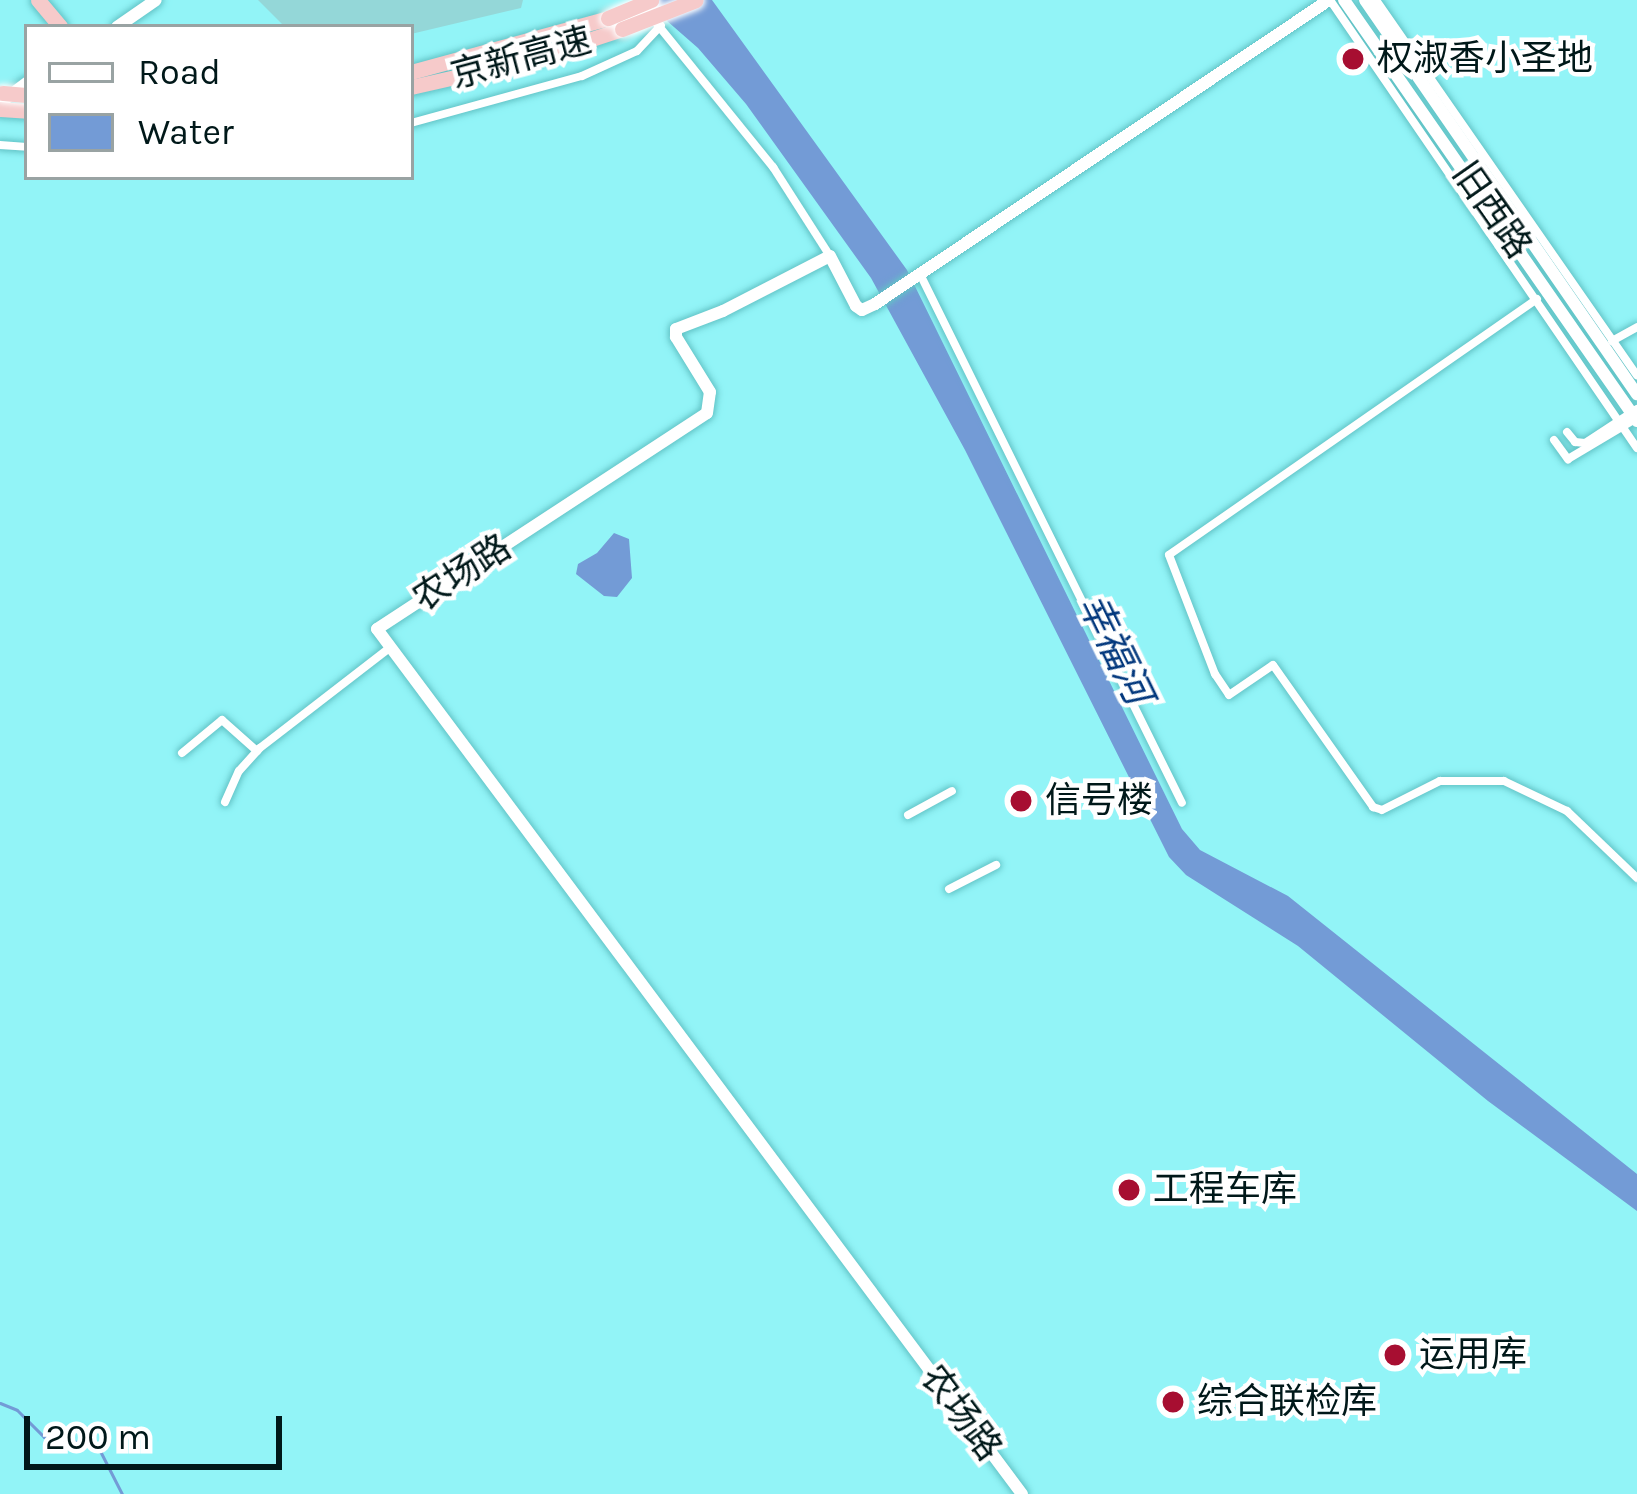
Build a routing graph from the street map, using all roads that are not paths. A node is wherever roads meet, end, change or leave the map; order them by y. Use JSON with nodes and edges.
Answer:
{"nodes":[{"id":1,"x":38,"y":0,"type":"edge"},
{"id":2,"x":156,"y":0,"type":"edge"},
{"id":3,"x":628,"y":0,"type":"edge"},
{"id":4,"x":650,"y":0,"type":"edge"},
{"id":5,"x":696,"y":0,"type":"edge"},
{"id":6,"x":1329,"y":0,"type":"edge"},
{"id":7,"x":1344,"y":0,"type":"edge"},
{"id":8,"x":1365,"y":0,"type":"edge"},
{"id":9,"x":1376,"y":0,"type":"edge"},
{"id":10,"x":58,"y":24,"type":"edge"},
{"id":11,"x":121,"y":24,"type":"edge"},
{"id":12,"x":661,"y":25,"type":"junction"},
{"id":13,"x":414,"y":75,"type":"edge"},
{"id":14,"x":414,"y":75,"type":"edge"},
{"id":15,"x":24,"y":86,"type":"edge"},
{"id":16,"x":0,"y":109,"type":"edge"},
{"id":17,"x":414,"y":122,"type":"edge"},
{"id":18,"x":830,"y":256,"type":"junction"},
{"id":19,"x":918,"y":274,"type":"junction"},
{"id":20,"x":1537,"y":299,"type":"junction"},
{"id":21,"x":1637,"y":327,"type":"edge"},
{"id":22,"x":1603,"y":347,"type":"junction"},
{"id":23,"x":1637,"y":376,"type":"edge"},
{"id":24,"x":1637,"y":394,"type":"edge"},
{"id":25,"x":1632,"y":418,"type":"edge"},
{"id":26,"x":1567,"y":431,"type":"dead end"},
{"id":27,"x":1554,"y":440,"type":"dead end"},
{"id":28,"x":1637,"y":448,"type":"edge"},
{"id":29,"x":388,"y":649,"type":"junction"},
{"id":30,"x":257,"y":752,"type":"junction"},
{"id":31,"x":182,"y":753,"type":"dead end"},
{"id":32,"x":952,"y":791,"type":"dead end"},
{"id":33,"x":225,"y":802,"type":"dead end"},
{"id":34,"x":1182,"y":803,"type":"dead end"},
{"id":35,"x":908,"y":815,"type":"dead end"},
{"id":36,"x":996,"y":865,"type":"dead end"},
{"id":37,"x":1637,"y":878,"type":"edge"},
{"id":38,"x":949,"y":889,"type":"dead end"},
{"id":39,"x":1022,"y":1494,"type":"edge"}],
"edges":[{"from":1,"to":10,"type":"highway"},
{"from":2,"to":11,"type":"street"},
{"from":3,"to":12,"type":"street"},
{"from":4,"to":13,"type":"highway","name":"京新高速","bridge":true},
{"from":5,"to":14,"type":"highway","name":"京新高速","bridge":true},
{"from":6,"to":19,"type":"street"},
{"from":6,"to":20,"type":"street"},
{"from":7,"to":22,"type":"street","name":"旧西路"},
{"from":8,"to":22,"type":"street","name":"旧西路"},
{"from":9,"to":22,"type":"street"},
{"from":12,"to":17,"type":"street"},
{"from":12,"to":18,"type":"street"},
{"from":15,"to":16,"type":"street"},
{"from":18,"to":19,"type":"street"},
{"from":18,"to":29,"type":"street","name":"农场路"},
{"from":19,"to":34,"type":"street"},
{"from":20,"to":25,"type":"street"},
{"from":20,"to":37,"type":"street"},
{"from":21,"to":22,"type":"street"},
{"from":22,"to":23,"type":"street"},
{"from":22,"to":24,"type":"street","name":"旧西路"},
{"from":22,"to":25,"type":"street","name":"旧西路"},
{"from":25,"to":26,"type":"street"},
{"from":25,"to":27,"type":"street"},
{"from":25,"to":28,"type":"street"},
{"from":29,"to":30,"type":"street"},
{"from":29,"to":39,"type":"street","name":"农场路"},
{"from":30,"to":31,"type":"street"},
{"from":30,"to":33,"type":"street"},
{"from":32,"to":35,"type":"street"},
{"from":36,"to":38,"type":"street"}]}
